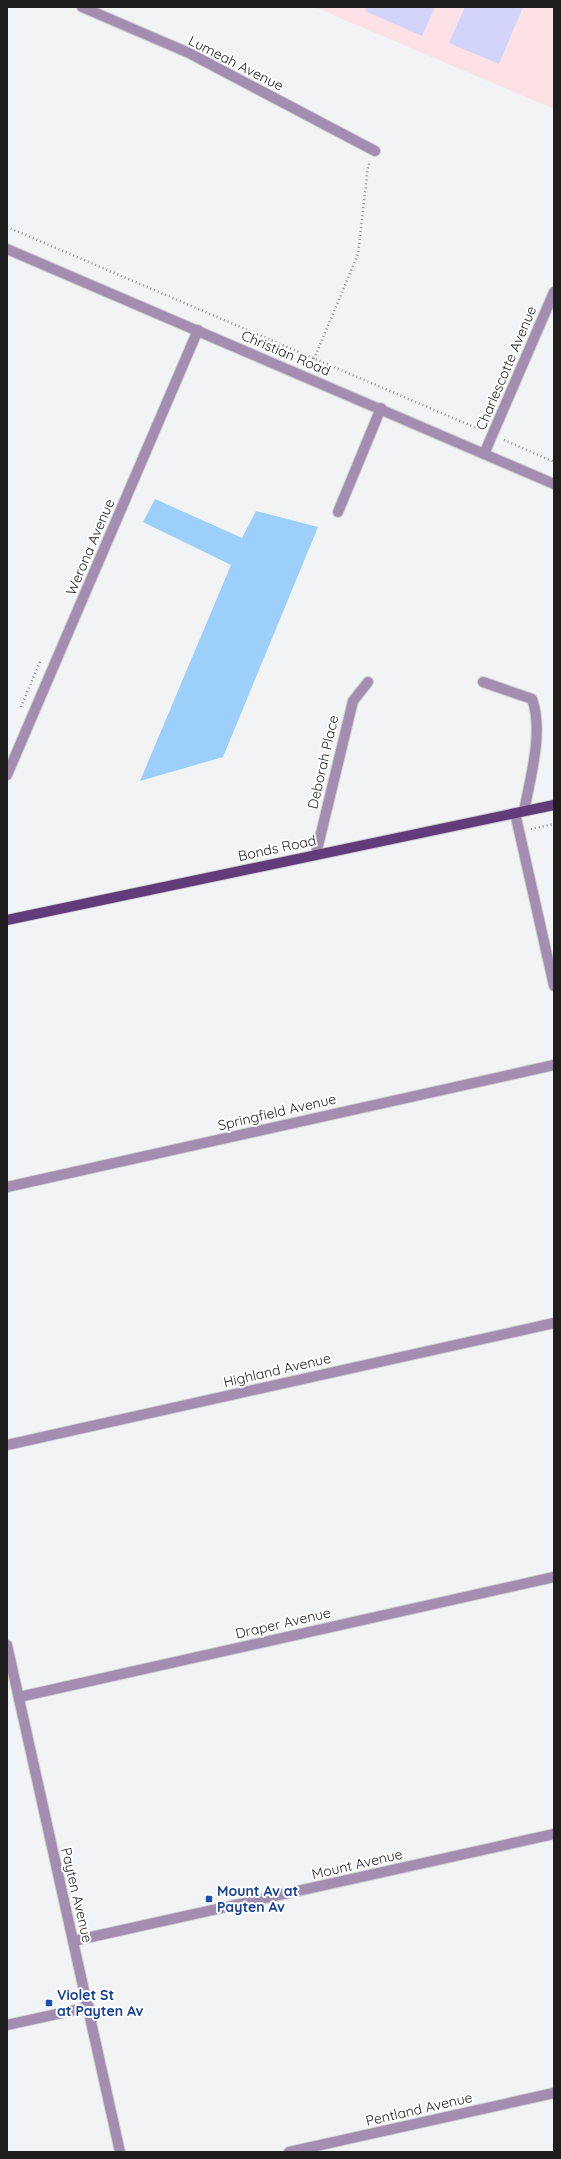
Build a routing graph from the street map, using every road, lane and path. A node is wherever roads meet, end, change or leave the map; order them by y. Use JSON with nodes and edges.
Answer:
{"nodes":[{"id":1,"x":82,"y":7,"type":"edge"},
{"id":2,"x":375,"y":151,"type":"joint"},
{"id":3,"x":7,"y":227,"type":"edge"},
{"id":4,"x":7,"y":249,"type":"edge"},
{"id":5,"x":554,"y":292,"type":"edge"},
{"id":6,"x":198,"y":330,"type":"junction"},
{"id":7,"x":314,"y":359,"type":"junction"},
{"id":8,"x":381,"y":408,"type":"junction"},
{"id":9,"x":492,"y":435,"type":"junction"},
{"id":10,"x":484,"y":454,"type":"junction"},
{"id":11,"x":554,"y":462,"type":"edge"},
{"id":12,"x":554,"y":484,"type":"edge"},
{"id":13,"x":338,"y":512,"type":"dead end"},
{"id":14,"x":41,"y":659,"type":"dead end"},
{"id":15,"x":368,"y":682,"type":"dead end"},
{"id":16,"x":483,"y":682,"type":"dead end"},
{"id":17,"x":20,"y":709,"type":"dead end"},
{"id":18,"x":7,"y":775,"type":"edge"},
{"id":19,"x":554,"y":805,"type":"edge"},
{"id":20,"x":520,"y":812,"type":"junction"},
{"id":21,"x":554,"y":824,"type":"edge"},
{"id":22,"x":519,"y":832,"type":"junction"},
{"id":23,"x":316,"y":854,"type":"junction"},
{"id":24,"x":7,"y":920,"type":"edge"},
{"id":25,"x":554,"y":986,"type":"edge"},
{"id":26,"x":554,"y":1065,"type":"edge"},
{"id":27,"x":7,"y":1187,"type":"edge"},
{"id":28,"x":554,"y":1323,"type":"edge"},
{"id":29,"x":7,"y":1445,"type":"edge"},
{"id":30,"x":554,"y":1577,"type":"edge"},
{"id":31,"x":7,"y":1645,"type":"edge"},
{"id":32,"x":19,"y":1697,"type":"junction"},
{"id":33,"x":554,"y":1834,"type":"edge"},
{"id":34,"x":73,"y":1941,"type":"junction"},
{"id":35,"x":88,"y":2007,"type":"junction"},
{"id":36,"x":7,"y":2025,"type":"edge"},
{"id":37,"x":554,"y":2093,"type":"edge"},
{"id":38,"x":120,"y":2152,"type":"edge"},
{"id":39,"x":289,"y":2152,"type":"edge"}],
"edges":[{"from":1,"to":2,"type":"street","name":"Lumeah Avenue"},
{"from":2,"to":7,"type":"path"},
{"from":3,"to":7,"type":"path"},
{"from":4,"to":6,"type":"street","name":"Christian Road"},
{"from":5,"to":9,"type":"street","name":"Charlescotte Avenue"},
{"from":6,"to":8,"type":"street","name":"Christian Road"},
{"from":6,"to":18,"type":"street","name":"Werona Avenue"},
{"from":7,"to":9,"type":"path"},
{"from":8,"to":10,"type":"street","name":"Christian Road"},
{"from":8,"to":13,"type":"street"},
{"from":9,"to":10,"type":"street","name":"Charlescotte Avenue"},
{"from":9,"to":11,"type":"path"},
{"from":10,"to":12,"type":"street","name":"Christian Road"},
{"from":14,"to":17,"type":"path"},
{"from":15,"to":23,"type":"street","name":"Deborah Place"},
{"from":16,"to":20,"type":"street"},
{"from":19,"to":20,"type":"main road","name":"Bonds Road"},
{"from":20,"to":22,"type":"street"},
{"from":20,"to":23,"type":"main road","name":"Bonds Road"},
{"from":21,"to":22,"type":"path"},
{"from":22,"to":25,"type":"street"},
{"from":23,"to":24,"type":"main road","name":"Bonds Road"},
{"from":26,"to":27,"type":"street","name":"Springfield Avenue"},
{"from":28,"to":29,"type":"street","name":"Highland Avenue"},
{"from":30,"to":32,"type":"street","name":"Draper Avenue"},
{"from":31,"to":32,"type":"street","name":"Payten Avenue"},
{"from":32,"to":34,"type":"street","name":"Payten Avenue"},
{"from":33,"to":34,"type":"street","name":"Mount Avenue"},
{"from":34,"to":35,"type":"street","name":"Payten Avenue"},
{"from":35,"to":36,"type":"street"},
{"from":35,"to":38,"type":"street","name":"Payten Avenue"},
{"from":37,"to":39,"type":"street","name":"Pentland Avenue"}]}
